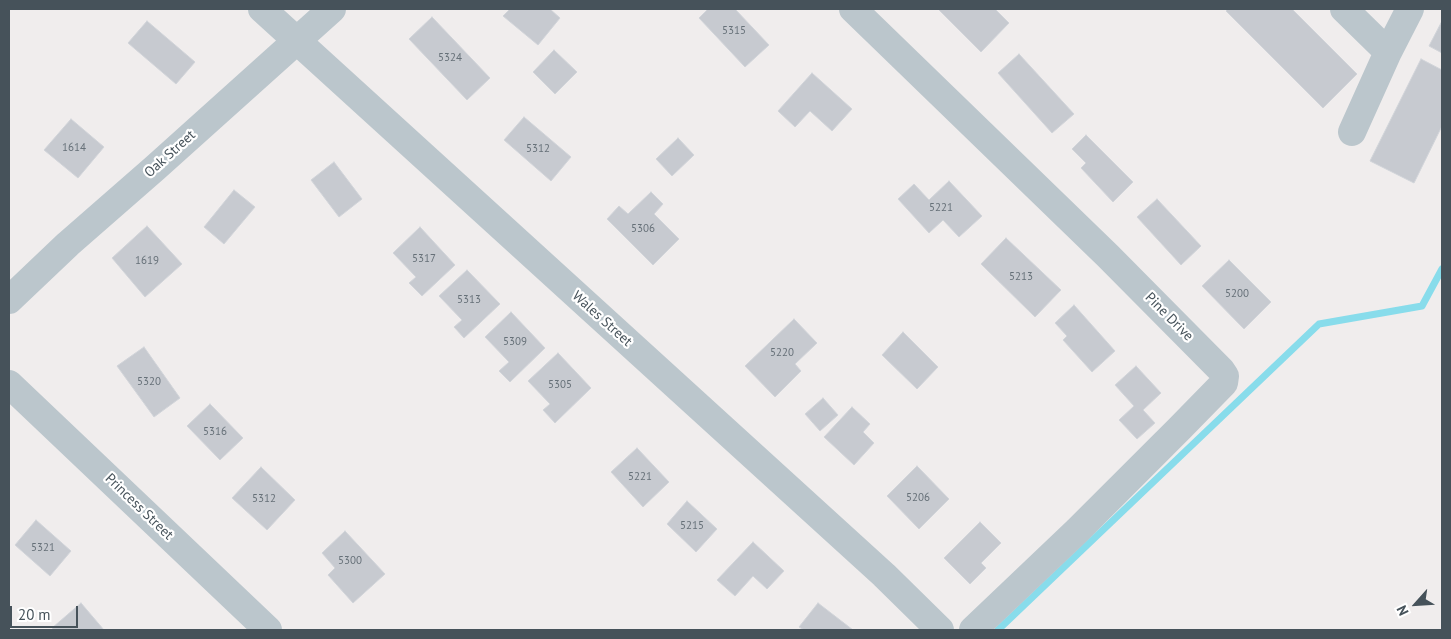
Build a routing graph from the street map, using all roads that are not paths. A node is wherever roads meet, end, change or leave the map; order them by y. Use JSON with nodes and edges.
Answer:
{"nodes":[{"id":1,"x":262,"y":9,"type":"edge"},
{"id":2,"x":332,"y":9,"type":"edge"},
{"id":3,"x":853,"y":9,"type":"edge"},
{"id":4,"x":1344,"y":9,"type":"edge"},
{"id":5,"x":1410,"y":9,"type":"edge"},
{"id":6,"x":296,"y":41,"type":"junction"},
{"id":7,"x":1388,"y":52,"type":"junction"},
{"id":8,"x":1352,"y":132,"type":"dead end"},
{"id":9,"x":9,"y":300,"type":"edge"},
{"id":10,"x":9,"y":384,"type":"edge"},
{"id":11,"x":268,"y":630,"type":"edge"},
{"id":12,"x":940,"y":630,"type":"edge"},
{"id":13,"x":973,"y":630,"type":"edge"}],
"edges":[{"from":1,"to":6,"type":"street","name":"Wales Street"},
{"from":2,"to":6,"type":"street","name":"Oak Street"},
{"from":3,"to":13,"type":"street","name":"Pine Drive"},
{"from":4,"to":7,"type":"street"},
{"from":5,"to":7,"type":"street"},
{"from":6,"to":9,"type":"street","name":"Oak Street"},
{"from":6,"to":12,"type":"street","name":"Wales Street"},
{"from":7,"to":8,"type":"street"},
{"from":10,"to":11,"type":"street","name":"Princess Street"}]}
